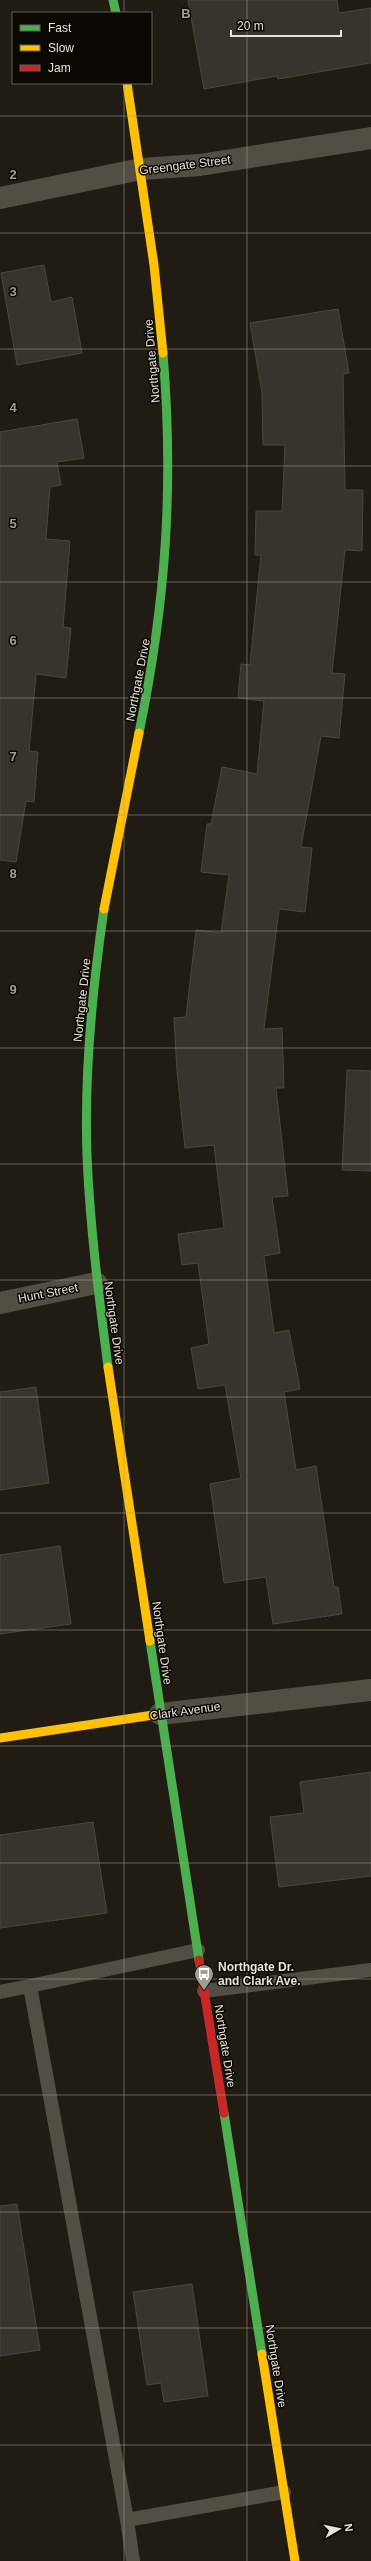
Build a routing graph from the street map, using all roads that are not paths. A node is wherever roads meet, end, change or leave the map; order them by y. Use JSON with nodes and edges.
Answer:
{"nodes":[{"id":1,"x":113,"y":0,"type":"edge"},
{"id":2,"x":116,"y":12,"type":"edge"},
{"id":3,"x":127,"y":84,"type":"edge"},
{"id":4,"x":371,"y":138,"type":"edge"},
{"id":5,"x":141,"y":169,"type":"junction"},
{"id":6,"x":0,"y":198,"type":"edge"},
{"id":7,"x":96,"y":1283,"type":"junction"},
{"id":8,"x":0,"y":1303,"type":"edge"},
{"id":9,"x":371,"y":1690,"type":"edge"},
{"id":10,"x":160,"y":1714,"type":"junction"},
{"id":11,"x":0,"y":1738,"type":"edge"},
{"id":12,"x":198,"y":1950,"type":"junction"},
{"id":13,"x":371,"y":1970,"type":"edge"},
{"id":14,"x":30,"y":1986,"type":"junction"},
{"id":15,"x":204,"y":1991,"type":"junction"},
{"id":16,"x":0,"y":1992,"type":"edge"},
{"id":17,"x":284,"y":2492,"type":"junction"},
{"id":18,"x":127,"y":2520,"type":"junction"},
{"id":19,"x":133,"y":2561,"type":"edge"},
{"id":20,"x":295,"y":2561,"type":"edge"}],
"edges":[{"from":1,"to":2,"type":"street"},
{"from":3,"to":5,"type":"street","name":"Northgate Drive"},
{"from":4,"to":5,"type":"street","name":"Greengate Street"},
{"from":5,"to":6,"type":"street","name":"Greengate Street"},
{"from":5,"to":7,"type":"street","name":"Northgate Drive"},
{"from":7,"to":8,"type":"street","name":"Hunt Street"},
{"from":7,"to":10,"type":"street","name":"Northgate Drive"},
{"from":9,"to":10,"type":"street","name":"Clark Avenue"},
{"from":10,"to":11,"type":"street","name":"Clark Avenue"},
{"from":10,"to":12,"type":"street","name":"Northgate Drive"},
{"from":12,"to":14,"type":"lane"},
{"from":12,"to":15,"type":"street","name":"Northgate Drive"},
{"from":13,"to":15,"type":"lane"},
{"from":14,"to":16,"type":"lane"},
{"from":14,"to":18,"type":"lane"},
{"from":15,"to":17,"type":"street","name":"Northgate Drive"},
{"from":17,"to":18,"type":"lane"},
{"from":17,"to":20,"type":"street","name":"Northgate Drive"},
{"from":18,"to":19,"type":"lane"}]}
